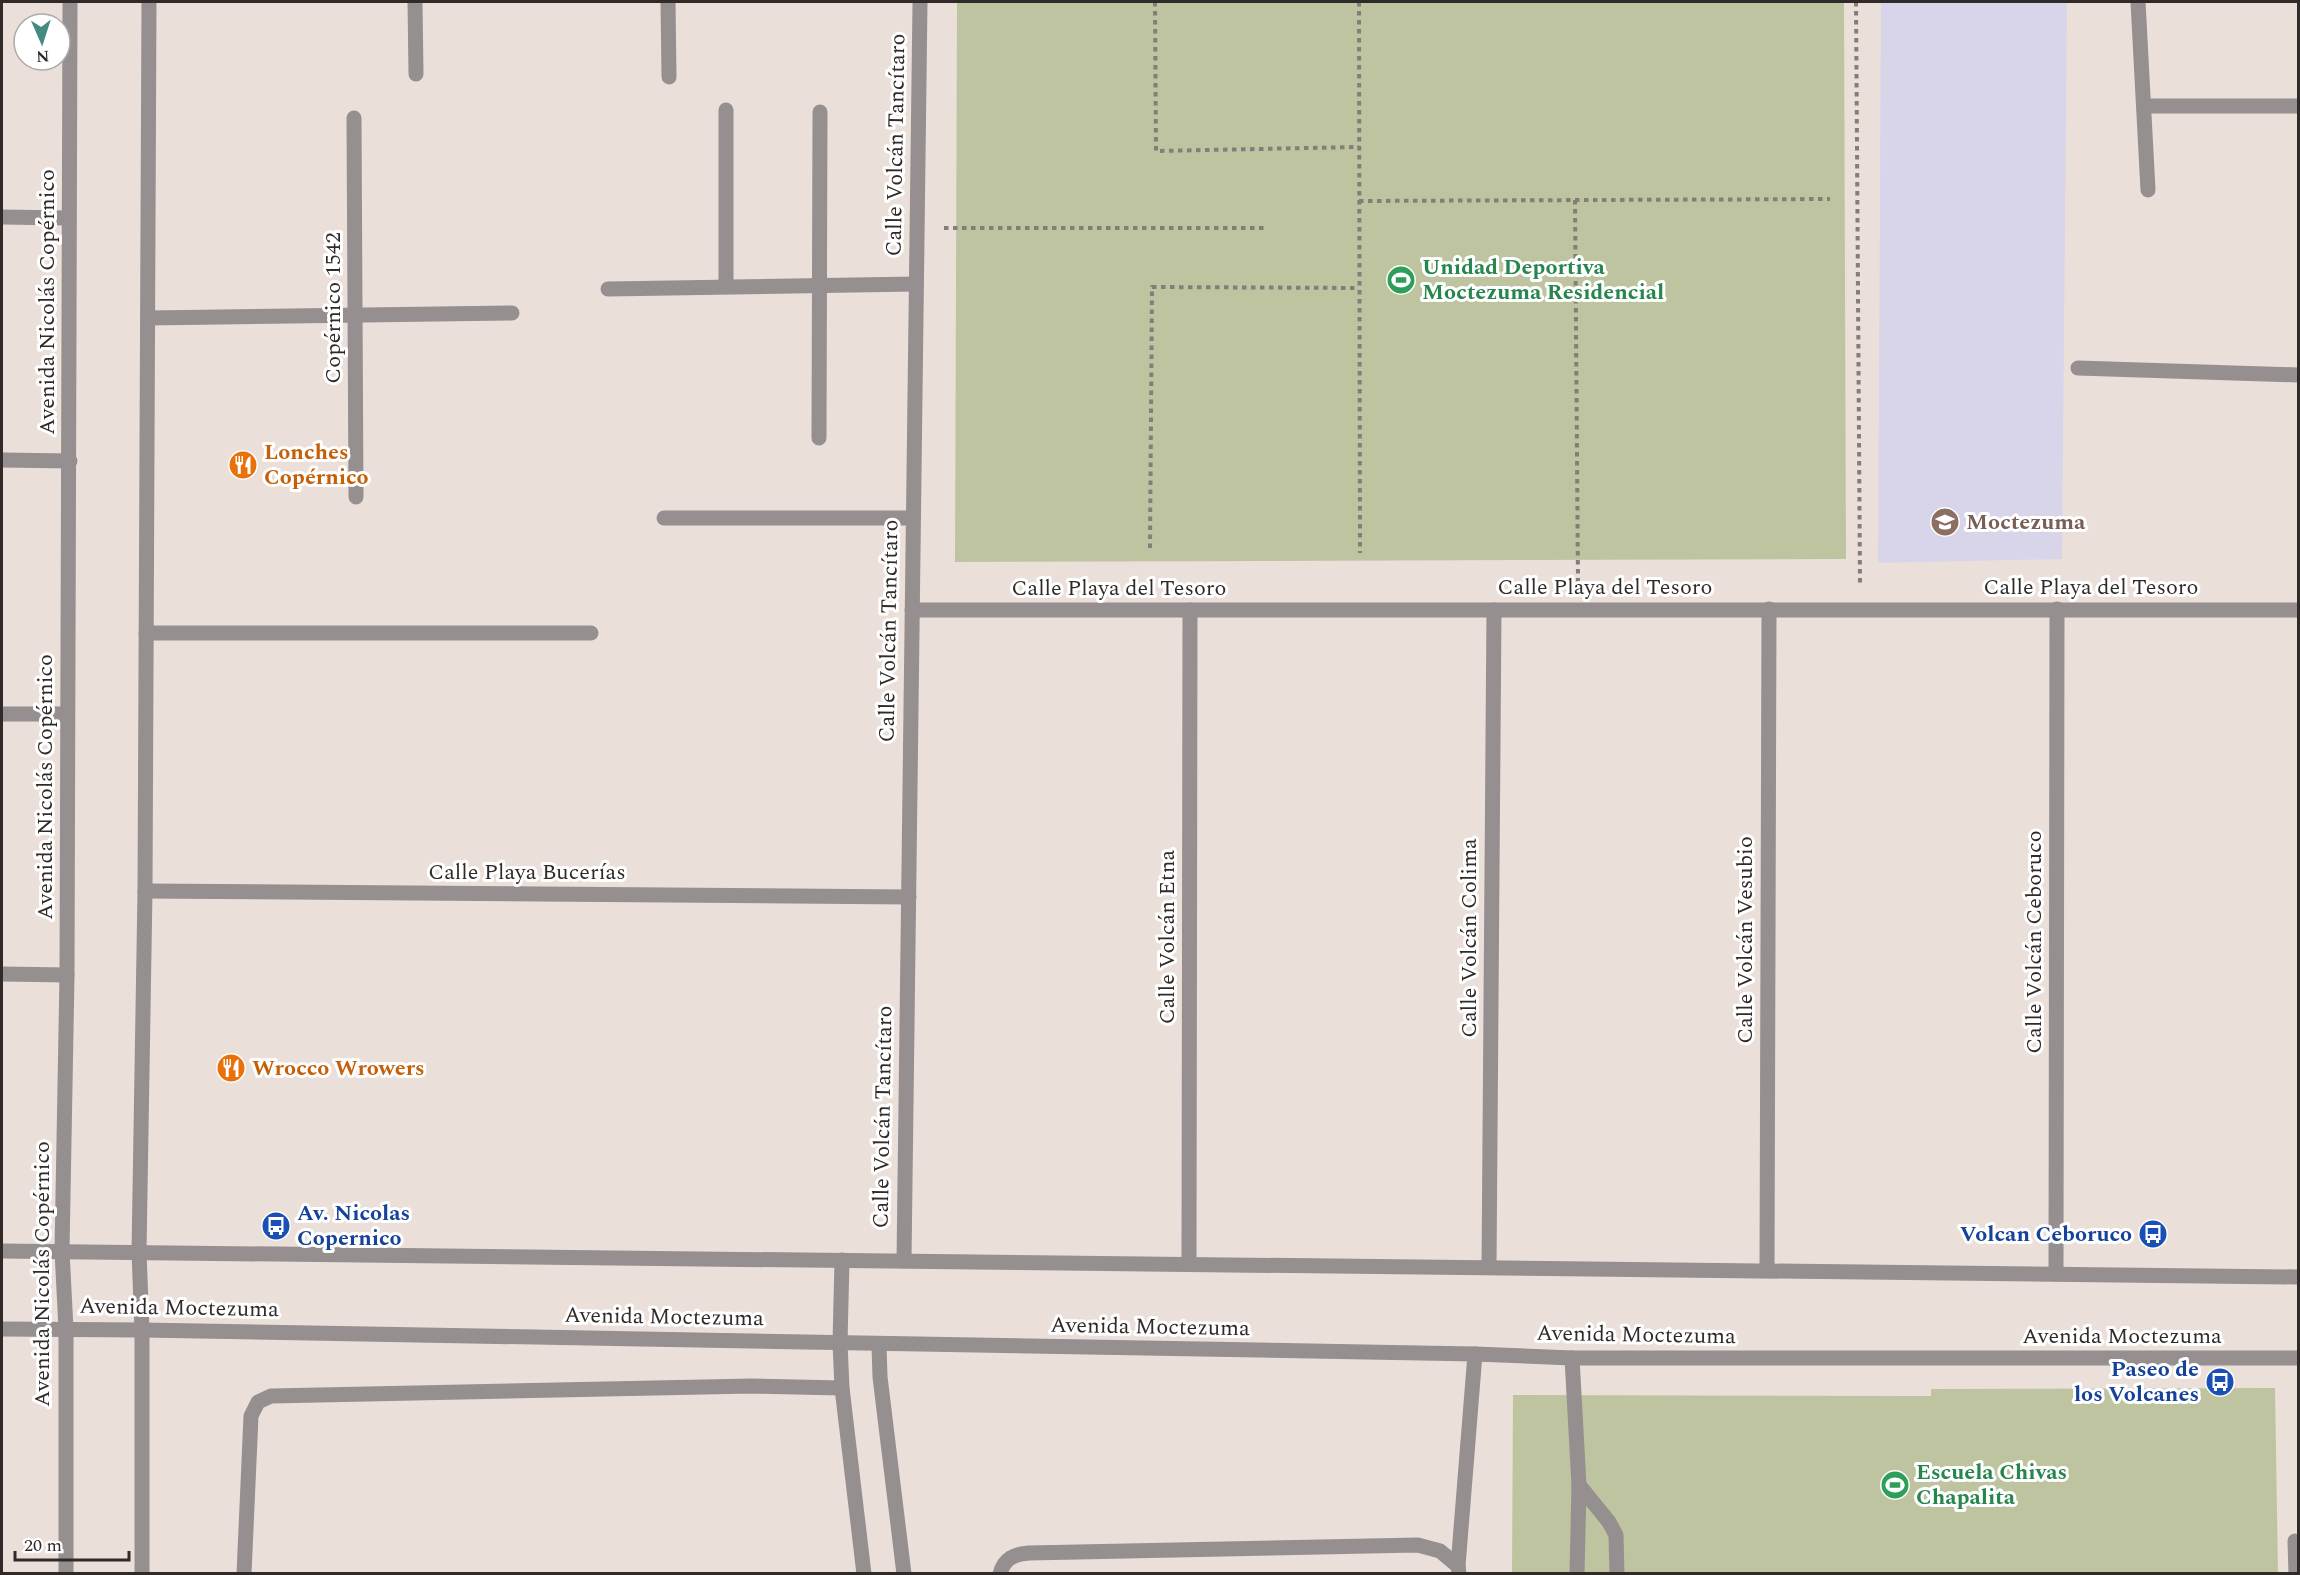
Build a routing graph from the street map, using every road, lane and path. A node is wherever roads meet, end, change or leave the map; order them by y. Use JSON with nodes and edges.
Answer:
{"nodes":[{"id":1,"x":69,"y":2,"type":"edge"},
{"id":2,"x":149,"y":2,"type":"edge"},
{"id":3,"x":415,"y":2,"type":"edge"},
{"id":4,"x":668,"y":2,"type":"edge"},
{"id":5,"x":920,"y":2,"type":"edge"},
{"id":6,"x":1155,"y":2,"type":"edge"},
{"id":7,"x":1359,"y":2,"type":"edge"},
{"id":8,"x":1856,"y":2,"type":"edge"},
{"id":9,"x":2138,"y":2,"type":"edge"},
{"id":10,"x":416,"y":74,"type":"dead end"},
{"id":11,"x":669,"y":77,"type":"dead end"},
{"id":12,"x":2144,"y":106,"type":"junction"},
{"id":13,"x":2298,"y":106,"type":"edge"},
{"id":14,"x":726,"y":110,"type":"dead end"},
{"id":15,"x":820,"y":112,"type":"dead end"},
{"id":16,"x":354,"y":118,"type":"dead end"},
{"id":17,"x":1359,"y":147,"type":"junction"},
{"id":18,"x":2148,"y":190,"type":"dead end"},
{"id":19,"x":1575,"y":199,"type":"junction"},
{"id":20,"x":1830,"y":199,"type":"dead end"},
{"id":21,"x":1359,"y":201,"type":"junction"},
{"id":22,"x":2,"y":217,"type":"edge"},
{"id":23,"x":69,"y":218,"type":"junction"},
{"id":24,"x":917,"y":228,"type":"junction"},
{"id":25,"x":1267,"y":228,"type":"dead end"},
{"id":26,"x":916,"y":284,"type":"junction"},
{"id":27,"x":820,"y":285,"type":"junction"},
{"id":28,"x":726,"y":286,"type":"junction"},
{"id":29,"x":1359,"y":288,"type":"junction"},
{"id":30,"x":609,"y":289,"type":"dead end"},
{"id":31,"x":512,"y":313,"type":"dead end"},
{"id":32,"x":355,"y":315,"type":"junction"},
{"id":33,"x":148,"y":318,"type":"junction"},
{"id":34,"x":2078,"y":368,"type":"dead end"},
{"id":35,"x":2298,"y":375,"type":"edge"},
{"id":36,"x":819,"y":438,"type":"dead end"},
{"id":37,"x":2,"y":460,"type":"edge"},
{"id":38,"x":70,"y":461,"type":"junction"},
{"id":39,"x":356,"y":497,"type":"dead end"},
{"id":40,"x":664,"y":518,"type":"dead end"},
{"id":41,"x":913,"y":518,"type":"junction"},
{"id":42,"x":1150,"y":548,"type":"dead end"},
{"id":43,"x":1360,"y":552,"type":"dead end"},
{"id":44,"x":1769,"y":609,"type":"junction"},
{"id":45,"x":2057,"y":609,"type":"junction"},
{"id":46,"x":912,"y":610,"type":"junction"},
{"id":47,"x":1190,"y":610,"type":"junction"},
{"id":48,"x":1494,"y":610,"type":"junction"},
{"id":49,"x":1578,"y":610,"type":"junction"},
{"id":50,"x":1860,"y":610,"type":"junction"},
{"id":51,"x":2298,"y":610,"type":"edge"},
{"id":52,"x":146,"y":633,"type":"junction"},
{"id":53,"x":591,"y":633,"type":"dead end"},
{"id":54,"x":2,"y":714,"type":"edge"},
{"id":55,"x":67,"y":714,"type":"junction"},
{"id":56,"x":145,"y":891,"type":"junction"},
{"id":57,"x":909,"y":897,"type":"junction"},
{"id":58,"x":2,"y":974,"type":"edge"},
{"id":59,"x":67,"y":975,"type":"junction"},
{"id":60,"x":2,"y":1251,"type":"edge"},
{"id":61,"x":62,"y":1251,"type":"junction"},
{"id":62,"x":139,"y":1252,"type":"junction"},
{"id":63,"x":842,"y":1260,"type":"junction"},
{"id":64,"x":904,"y":1261,"type":"junction"},
{"id":65,"x":1189,"y":1264,"type":"junction"},
{"id":66,"x":1489,"y":1267,"type":"junction"},
{"id":67,"x":1767,"y":1270,"type":"junction"},
{"id":68,"x":2056,"y":1274,"type":"junction"},
{"id":69,"x":2298,"y":1277,"type":"edge"},
{"id":70,"x":2,"y":1329,"type":"edge"},
{"id":71,"x":66,"y":1329,"type":"junction"},
{"id":72,"x":142,"y":1330,"type":"junction"},
{"id":73,"x":840,"y":1343,"type":"junction"},
{"id":74,"x":879,"y":1345,"type":"junction"},
{"id":75,"x":1475,"y":1354,"type":"junction"},
{"id":76,"x":1572,"y":1358,"type":"junction"},
{"id":77,"x":2298,"y":1358,"type":"edge"},
{"id":78,"x":842,"y":1388,"type":"junction"},
{"id":79,"x":1579,"y":1485,"type":"junction"},
{"id":80,"x":2295,"y":1541,"type":"dead end"},
{"id":81,"x":1459,"y":1570,"type":"edge"},
{"id":82,"x":66,"y":1574,"type":"edge"},
{"id":83,"x":142,"y":1574,"type":"edge"},
{"id":84,"x":244,"y":1574,"type":"edge"},
{"id":85,"x":864,"y":1574,"type":"edge"},
{"id":86,"x":904,"y":1574,"type":"edge"},
{"id":87,"x":1000,"y":1574,"type":"edge"},
{"id":88,"x":1577,"y":1574,"type":"edge"},
{"id":89,"x":1617,"y":1574,"type":"edge"},
{"id":90,"x":2296,"y":1574,"type":"edge"}],
"edges":[{"from":1,"to":23,"type":"street","name":"Avenida Nicolás Copérnico"},
{"from":2,"to":33,"type":"street"},
{"from":3,"to":10,"type":"street"},
{"from":4,"to":11,"type":"street"},
{"from":5,"to":24,"type":"street","name":"Calle Volcán Tancítaro"},
{"from":6,"to":17,"type":"path"},
{"from":7,"to":17,"type":"path"},
{"from":8,"to":50,"type":"path"},
{"from":9,"to":12,"type":"street"},
{"from":12,"to":13,"type":"street"},
{"from":12,"to":18,"type":"street"},
{"from":14,"to":28,"type":"street"},
{"from":15,"to":27,"type":"street"},
{"from":16,"to":32,"type":"street","name":"Copérnico 1542"},
{"from":17,"to":21,"type":"path"},
{"from":19,"to":20,"type":"path"},
{"from":19,"to":21,"type":"path"},
{"from":19,"to":49,"type":"path"},
{"from":21,"to":29,"type":"path"},
{"from":22,"to":23,"type":"street"},
{"from":23,"to":38,"type":"street","name":"Avenida Nicolás Copérnico"},
{"from":24,"to":25,"type":"path"},
{"from":24,"to":26,"type":"street","name":"Calle Volcán Tancítaro"},
{"from":26,"to":27,"type":"street"},
{"from":26,"to":41,"type":"street","name":"Calle Volcán Tancítaro"},
{"from":27,"to":28,"type":"street"},
{"from":27,"to":36,"type":"street"},
{"from":28,"to":30,"type":"street"},
{"from":29,"to":42,"type":"path"},
{"from":29,"to":43,"type":"path"},
{"from":31,"to":32,"type":"street"},
{"from":32,"to":33,"type":"street"},
{"from":32,"to":39,"type":"street","name":"Copérnico 1542"},
{"from":33,"to":52,"type":"street"},
{"from":34,"to":35,"type":"street"},
{"from":37,"to":38,"type":"street"},
{"from":38,"to":55,"type":"street","name":"Avenida Nicolás Copérnico"},
{"from":40,"to":41,"type":"street"},
{"from":41,"to":46,"type":"street","name":"Calle Volcán Tancítaro"},
{"from":44,"to":49,"type":"street","name":"Calle Playa del Tesoro"},
{"from":44,"to":50,"type":"street","name":"Calle Playa del Tesoro"},
{"from":44,"to":67,"type":"street","name":"Calle Volcán Vesubio"},
{"from":45,"to":50,"type":"street","name":"Calle Playa del Tesoro"},
{"from":45,"to":51,"type":"street","name":"Calle Playa del Tesoro"},
{"from":45,"to":68,"type":"street","name":"Calle Volcán Ceboruco"},
{"from":46,"to":47,"type":"street","name":"Calle Playa del Tesoro"},
{"from":46,"to":57,"type":"street","name":"Calle Volcán Tancítaro"},
{"from":47,"to":48,"type":"street","name":"Calle Playa del Tesoro"},
{"from":47,"to":65,"type":"street","name":"Calle Volcán Etna"},
{"from":48,"to":49,"type":"street","name":"Calle Playa del Tesoro"},
{"from":48,"to":66,"type":"street","name":"Calle Volcán Colima"},
{"from":52,"to":53,"type":"street"},
{"from":52,"to":56,"type":"street"},
{"from":54,"to":55,"type":"street"},
{"from":55,"to":59,"type":"street","name":"Avenida Nicolás Copérnico"},
{"from":56,"to":57,"type":"street","name":"Calle Playa Bucerías"},
{"from":56,"to":62,"type":"street"},
{"from":57,"to":64,"type":"street","name":"Calle Volcán Tancítaro"},
{"from":58,"to":59,"type":"street"},
{"from":59,"to":61,"type":"street","name":"Avenida Nicolás Copérnico"},
{"from":60,"to":61,"type":"street"},
{"from":61,"to":62,"type":"street"},
{"from":61,"to":71,"type":"street","name":"Avenida Nicolás Copérnico"},
{"from":62,"to":63,"type":"street"},
{"from":62,"to":72,"type":"street"},
{"from":63,"to":64,"type":"street"},
{"from":63,"to":73,"type":"street"},
{"from":64,"to":65,"type":"street"},
{"from":65,"to":66,"type":"street"},
{"from":66,"to":67,"type":"street"},
{"from":67,"to":68,"type":"street"},
{"from":68,"to":69,"type":"street"},
{"from":70,"to":71,"type":"street","name":"Avenida Moctezuma"},
{"from":71,"to":72,"type":"street","name":"Avenida Moctezuma"},
{"from":71,"to":82,"type":"street","name":"Avenida Nicolás Copérnico"},
{"from":72,"to":73,"type":"street","name":"Avenida Moctezuma"},
{"from":72,"to":83,"type":"street"},
{"from":73,"to":74,"type":"street","name":"Avenida Moctezuma"},
{"from":73,"to":78,"type":"street"},
{"from":74,"to":75,"type":"street","name":"Avenida Moctezuma"},
{"from":74,"to":86,"type":"street"},
{"from":75,"to":76,"type":"street","name":"Avenida Moctezuma"},
{"from":75,"to":81,"type":"street"},
{"from":76,"to":77,"type":"street","name":"Avenida Moctezuma"},
{"from":76,"to":79,"type":"street"},
{"from":78,"to":84,"type":"street"},
{"from":78,"to":85,"type":"street"},
{"from":79,"to":88,"type":"street"},
{"from":79,"to":89,"type":"street"},
{"from":80,"to":90,"type":"street"},
{"from":81,"to":87,"type":"street"}]}
